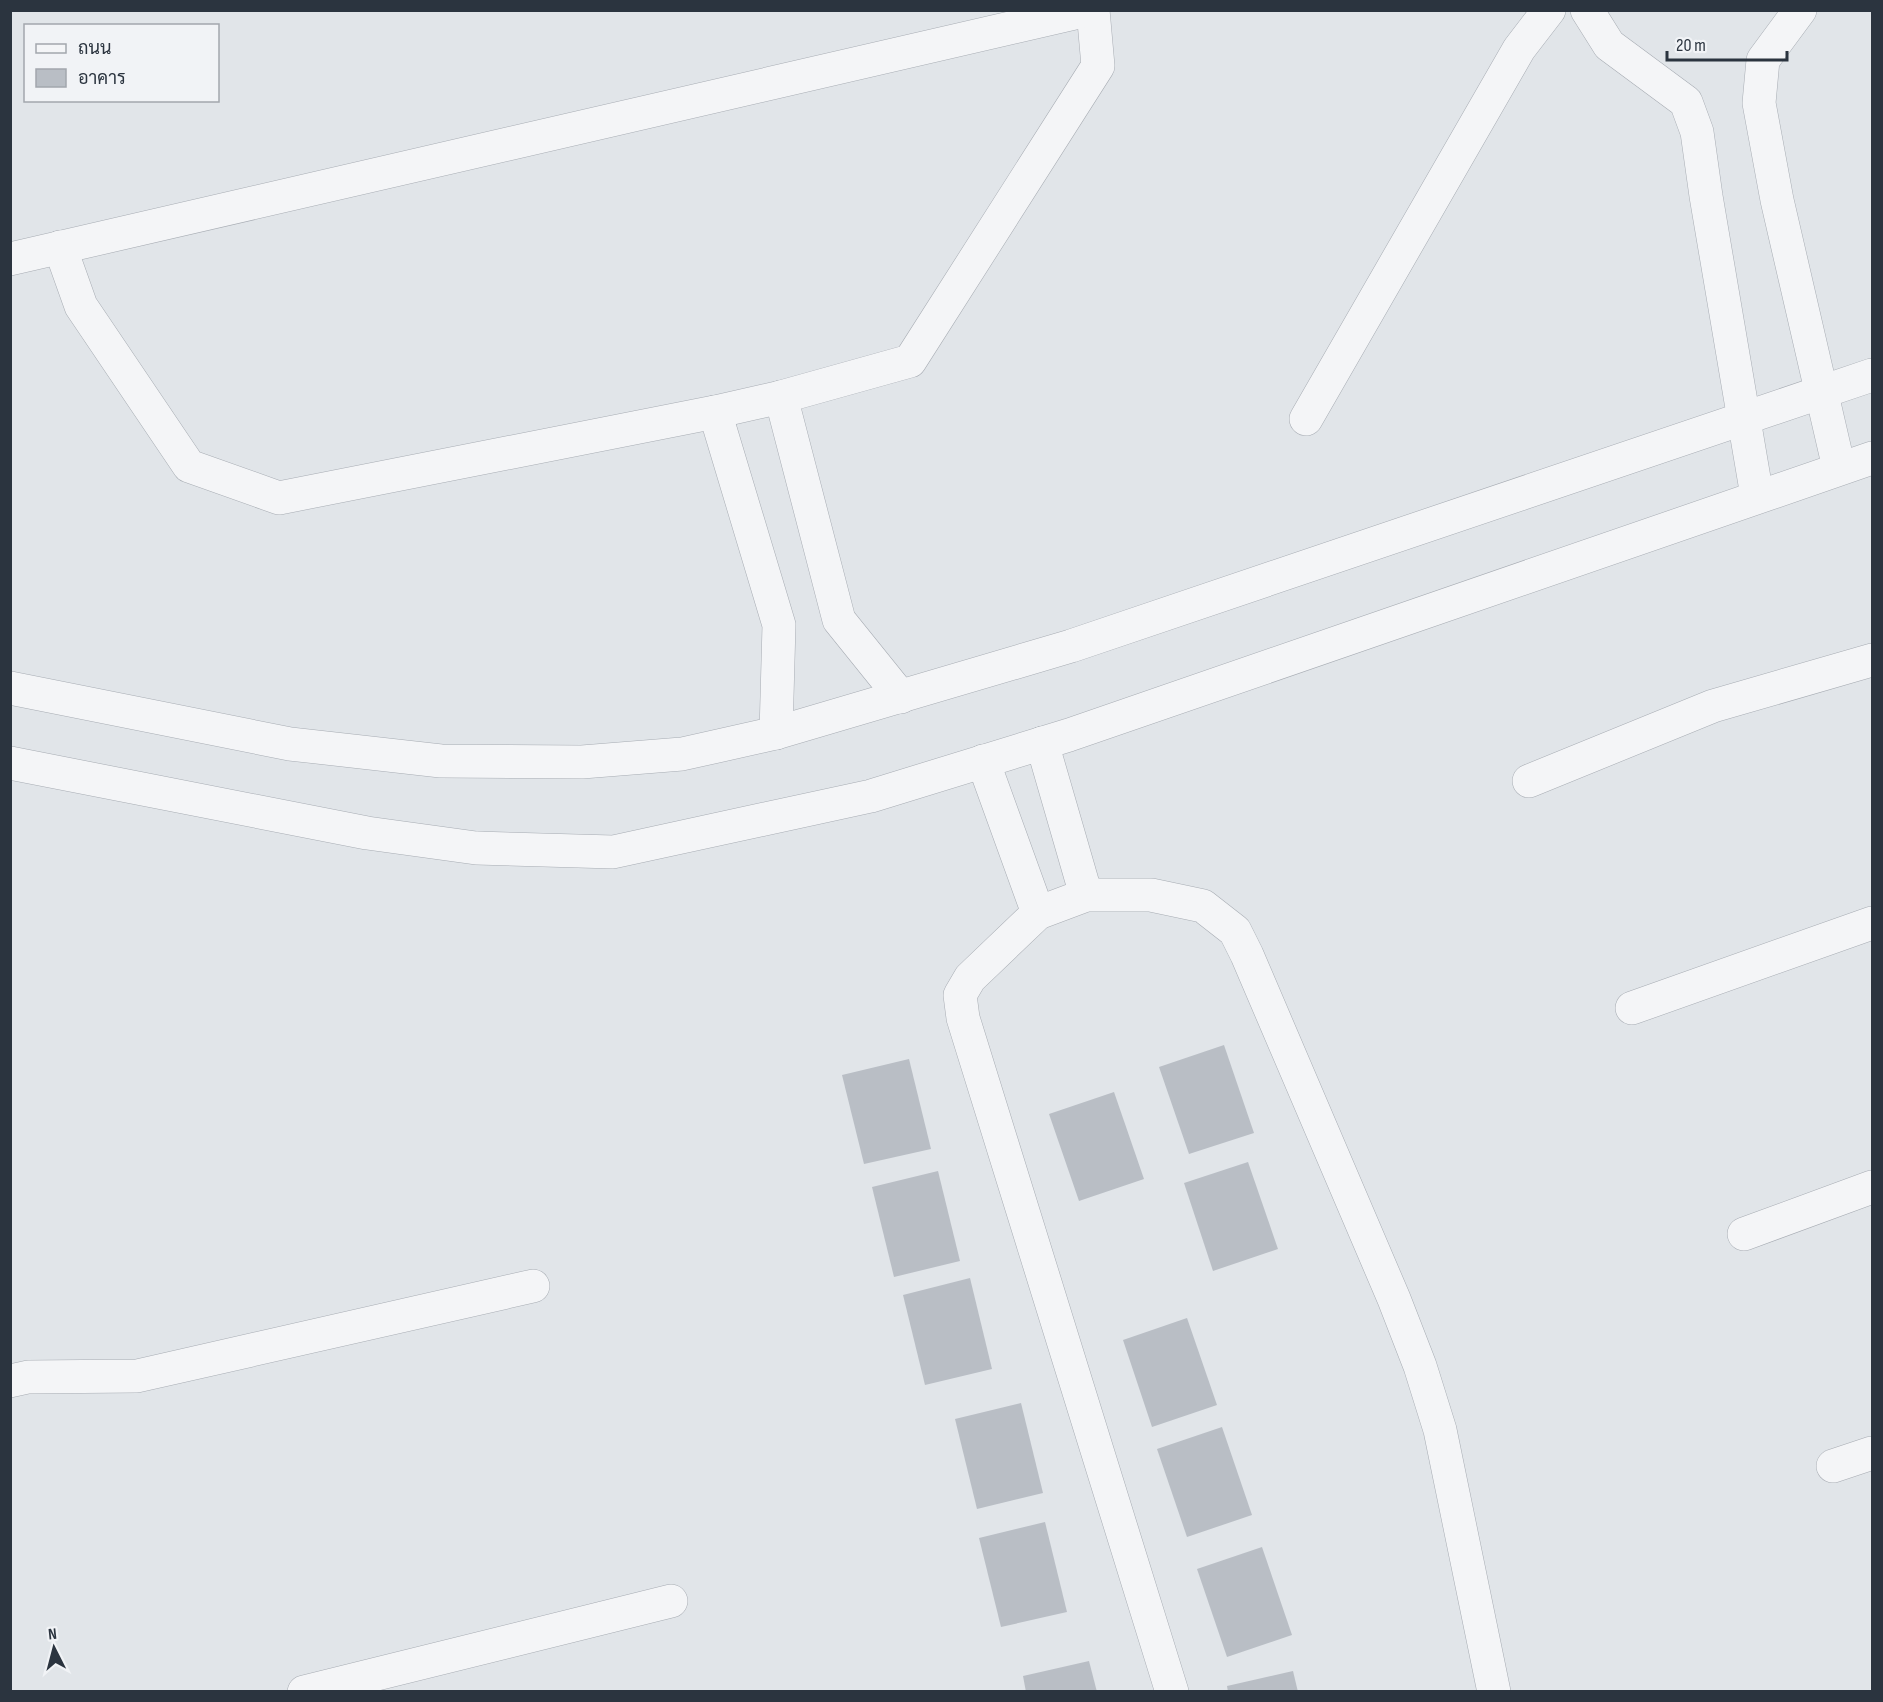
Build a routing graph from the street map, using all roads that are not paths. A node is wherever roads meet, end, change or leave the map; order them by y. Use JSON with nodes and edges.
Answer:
{"nodes":[{"id":1,"x":1088,"y":10,"type":"edge"},
{"id":2,"x":1093,"y":10,"type":"edge"},
{"id":3,"x":1549,"y":10,"type":"edge"},
{"id":4,"x":1587,"y":10,"type":"edge"},
{"id":5,"x":1800,"y":10,"type":"edge"},
{"id":6,"x":60,"y":247,"type":"junction"},
{"id":7,"x":10,"y":259,"type":"edge"},
{"id":8,"x":1872,"y":375,"type":"edge"},
{"id":9,"x":1822,"y":391,"type":"junction"},
{"id":10,"x":781,"y":397,"type":"junction"},
{"id":11,"x":715,"y":412,"type":"junction"},
{"id":12,"x":1743,"y":418,"type":"junction"},
{"id":13,"x":1306,"y":419,"type":"dead end"},
{"id":14,"x":1872,"y":458,"type":"edge"},
{"id":15,"x":1839,"y":468,"type":"junction"},
{"id":16,"x":1757,"y":496,"type":"junction"},
{"id":17,"x":1872,"y":660,"type":"edge"},
{"id":18,"x":10,"y":688,"type":"edge"},
{"id":19,"x":901,"y":697,"type":"junction"},
{"id":20,"x":776,"y":733,"type":"junction"},
{"id":21,"x":1042,"y":743,"type":"junction"},
{"id":22,"x":983,"y":761,"type":"junction"},
{"id":23,"x":10,"y":764,"type":"edge"},
{"id":24,"x":1529,"y":781,"type":"dead end"},
{"id":25,"x":1086,"y":895,"type":"junction"},
{"id":26,"x":1038,"y":913,"type":"junction"},
{"id":27,"x":1872,"y":923,"type":"edge"},
{"id":28,"x":1632,"y":1008,"type":"dead end"},
{"id":29,"x":1872,"y":1187,"type":"edge"},
{"id":30,"x":1744,"y":1234,"type":"dead end"},
{"id":31,"x":533,"y":1286,"type":"dead end"},
{"id":32,"x":10,"y":1381,"type":"edge"},
{"id":33,"x":1872,"y":1453,"type":"edge"},
{"id":34,"x":1833,"y":1466,"type":"dead end"},
{"id":35,"x":671,"y":1601,"type":"dead end"},
{"id":36,"x":304,"y":1692,"type":"edge"},
{"id":37,"x":1172,"y":1692,"type":"edge"},
{"id":38,"x":1494,"y":1692,"type":"edge"}],
"edges":[{"from":1,"to":6,"type":"street"},
{"from":2,"to":10,"type":"street"},
{"from":3,"to":13,"type":"street"},
{"from":4,"to":12,"type":"street"},
{"from":5,"to":9,"type":"street"},
{"from":6,"to":7,"type":"street"},
{"from":6,"to":11,"type":"street"},
{"from":8,"to":9,"type":"street"},
{"from":9,"to":12,"type":"street"},
{"from":9,"to":15,"type":"street"},
{"from":10,"to":11,"type":"street"},
{"from":10,"to":19,"type":"street"},
{"from":11,"to":20,"type":"street"},
{"from":12,"to":16,"type":"street"},
{"from":12,"to":19,"type":"street"},
{"from":14,"to":15,"type":"street"},
{"from":15,"to":16,"type":"street"},
{"from":16,"to":21,"type":"street"},
{"from":17,"to":24,"type":"street"},
{"from":18,"to":20,"type":"street"},
{"from":19,"to":20,"type":"street"},
{"from":21,"to":22,"type":"street"},
{"from":21,"to":25,"type":"street"},
{"from":22,"to":23,"type":"street"},
{"from":22,"to":26,"type":"street"},
{"from":25,"to":26,"type":"street"},
{"from":25,"to":38,"type":"street"},
{"from":26,"to":37,"type":"street"},
{"from":27,"to":28,"type":"street"},
{"from":29,"to":30,"type":"street"},
{"from":31,"to":32,"type":"street"},
{"from":33,"to":34,"type":"street"},
{"from":35,"to":36,"type":"street"}]}
